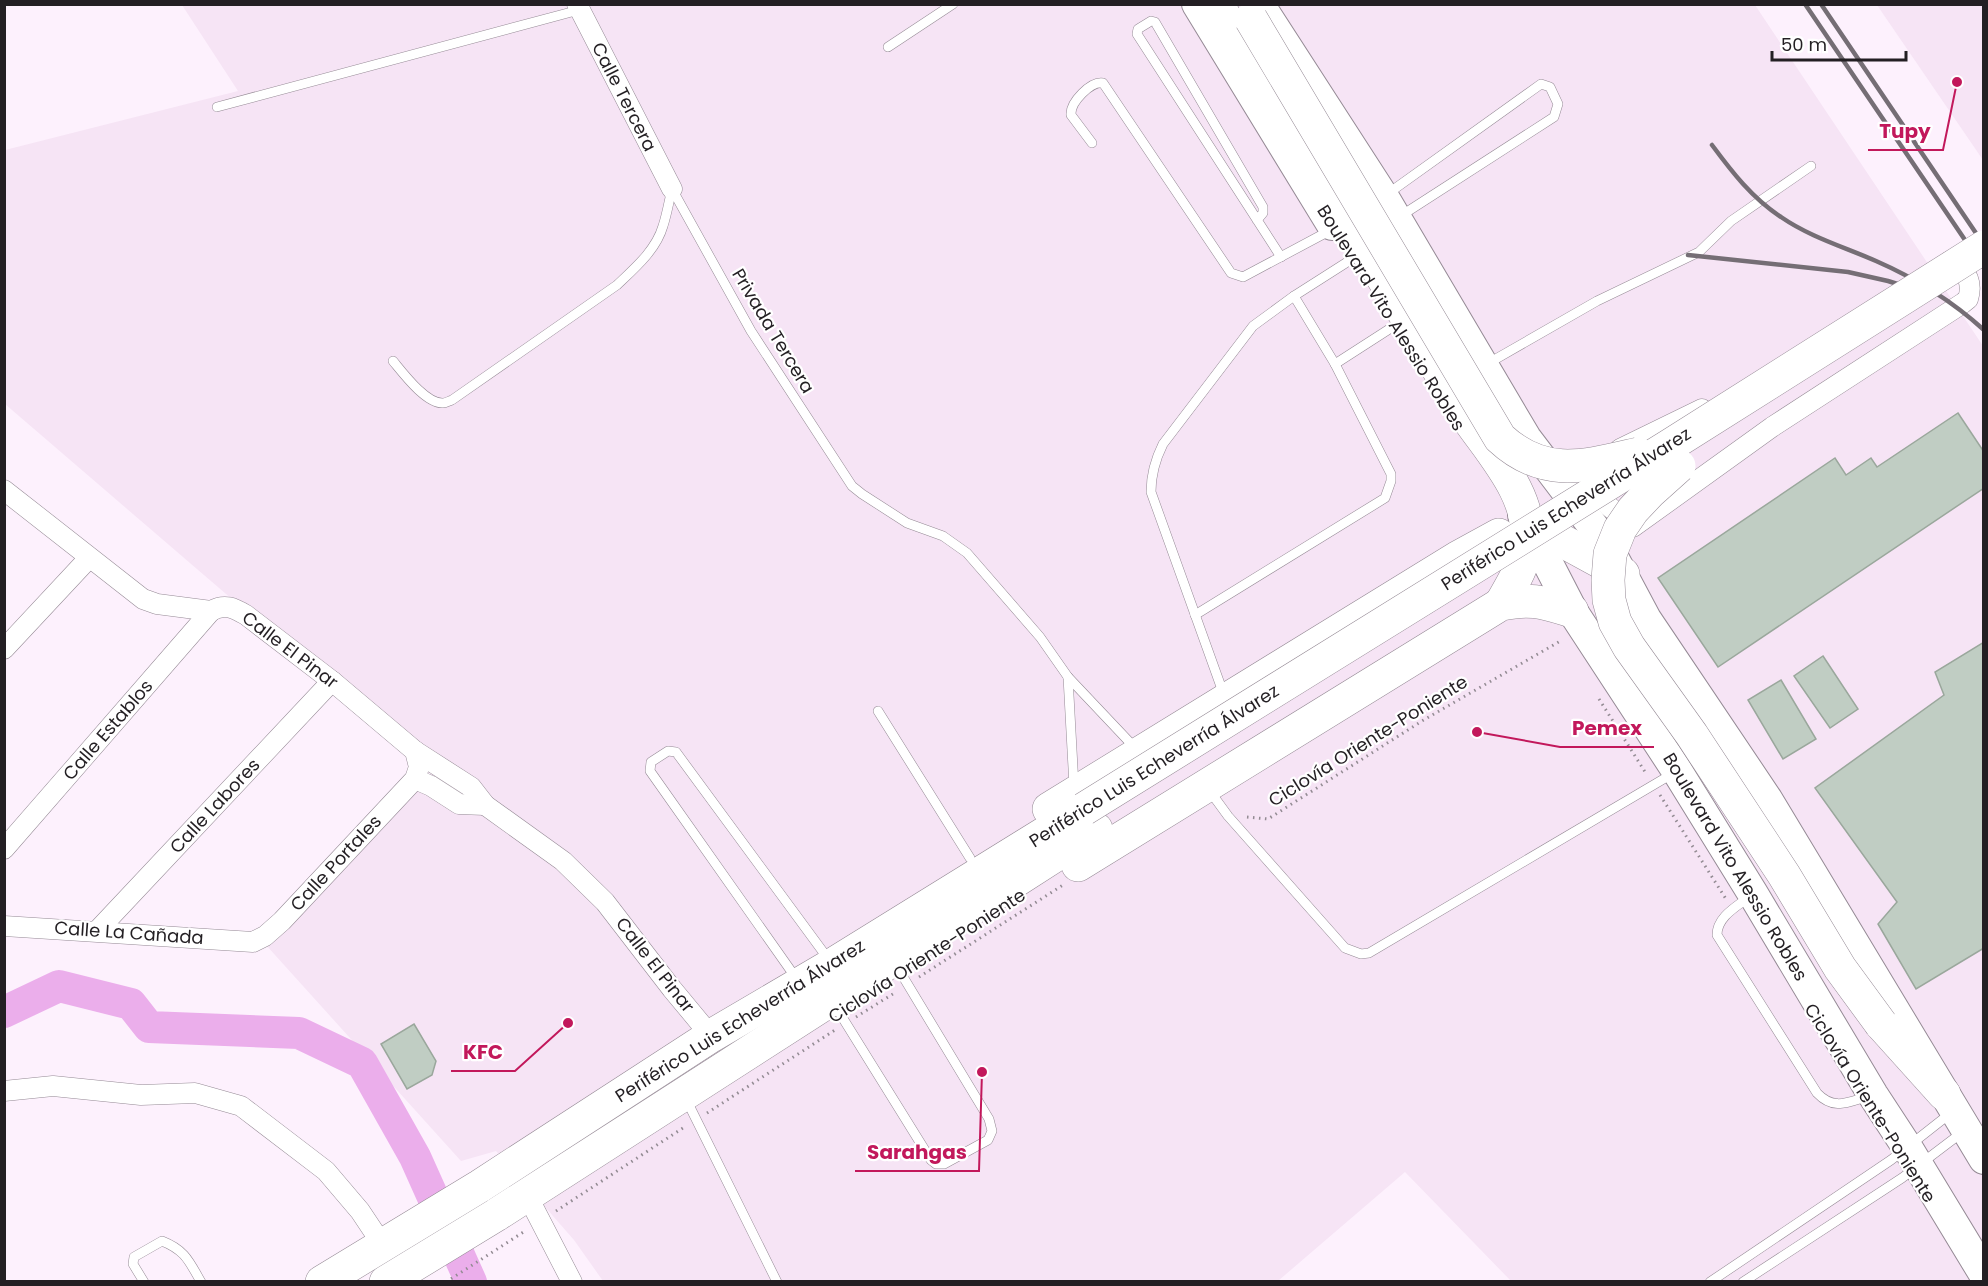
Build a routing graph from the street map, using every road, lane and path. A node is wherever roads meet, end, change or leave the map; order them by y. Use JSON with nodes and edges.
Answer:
{"nodes":[{"id":1,"x":953,"y":4,"type":"edge"},
{"id":2,"x":1197,"y":4,"type":"edge"},
{"id":3,"x":1217,"y":4,"type":"edge"},
{"id":4,"x":578,"y":7,"type":"edge"},
{"id":5,"x":1251,"y":9,"type":"edge"},
{"id":6,"x":888,"y":47,"type":"dead end"},
{"id":7,"x":217,"y":108,"type":"dead end"},
{"id":8,"x":1092,"y":143,"type":"dead end"},
{"id":9,"x":1811,"y":166,"type":"dead end"},
{"id":10,"x":672,"y":189,"type":"junction"},
{"id":11,"x":1390,"y":207,"type":"junction"},
{"id":12,"x":1257,"y":220,"type":"junction"},
{"id":13,"x":1334,"y":229,"type":"junction"},
{"id":14,"x":1281,"y":257,"type":"junction"},
{"id":15,"x":1352,"y":259,"type":"junction"},
{"id":16,"x":1978,"y":264,"type":"edge"},
{"id":17,"x":1294,"y":296,"type":"junction"},
{"id":18,"x":1394,"y":326,"type":"junction"},
{"id":19,"x":393,"y":361,"type":"dead end"},
{"id":20,"x":1335,"y":364,"type":"junction"},
{"id":21,"x":1485,"y":366,"type":"junction"},
{"id":22,"x":1526,"y":438,"type":"junction"},
{"id":23,"x":1674,"y":456,"type":"junction"},
{"id":24,"x":1601,"y":458,"type":"junction"},
{"id":25,"x":4,"y":490,"type":"edge"},
{"id":26,"x":1645,"y":518,"type":"junction"},
{"id":27,"x":1526,"y":520,"type":"junction"},
{"id":28,"x":1605,"y":542,"type":"junction"},
{"id":29,"x":89,"y":558,"type":"junction"},
{"id":30,"x":1457,"y":558,"type":"junction"},
{"id":31,"x":1627,"y":582,"type":"junction"},
{"id":32,"x":1501,"y":604,"type":"junction"},
{"id":33,"x":211,"y":611,"type":"junction"},
{"id":34,"x":1195,"y":615,"type":"junction"},
{"id":35,"x":1646,"y":619,"type":"junction"},
{"id":36,"x":1567,"y":625,"type":"junction"},
{"id":37,"x":4,"y":649,"type":"edge"},
{"id":38,"x":1599,"y":652,"type":"junction"},
{"id":39,"x":1068,"y":677,"type":"junction"},
{"id":40,"x":332,"y":681,"type":"junction"},
{"id":41,"x":1599,"y":698,"type":"dead end"},
{"id":42,"x":1225,"y":700,"type":"junction"},
{"id":43,"x":878,"y":711,"type":"dead end"},
{"id":44,"x":415,"y":751,"type":"junction"},
{"id":45,"x":1140,"y":753,"type":"junction"},
{"id":46,"x":1666,"y":778,"type":"junction"},
{"id":47,"x":415,"y":779,"type":"junction"},
{"id":48,"x":1205,"y":786,"type":"junction"},
{"id":49,"x":485,"y":805,"type":"junction"},
{"id":50,"x":1085,"y":810,"type":"junction"},
{"id":51,"x":1228,"y":816,"type":"junction"},
{"id":52,"x":4,"y":849,"type":"edge"},
{"id":53,"x":970,"y":858,"type":"junction"},
{"id":54,"x":1067,"y":882,"type":"dead end"},
{"id":55,"x":993,"y":896,"type":"junction"},
{"id":56,"x":1743,"y":902,"type":"junction"},
{"id":57,"x":927,"y":907,"type":"junction"},
{"id":58,"x":4,"y":926,"type":"edge"},
{"id":59,"x":97,"y":931,"type":"junction"},
{"id":60,"x":253,"y":942,"type":"joint"},
{"id":61,"x":832,"y":965,"type":"junction"},
{"id":62,"x":900,"y":972,"type":"junction"},
{"id":63,"x":800,"y":984,"type":"junction"},
{"id":64,"x":839,"y":1011,"type":"junction"},
{"id":65,"x":711,"y":1036,"type":"junction"},
{"id":66,"x":4,"y":1091,"type":"edge"},
{"id":67,"x":1873,"y":1095,"type":"junction"},
{"id":68,"x":690,"y":1107,"type":"junction"},
{"id":69,"x":1954,"y":1111,"type":"junction"},
{"id":70,"x":1912,"y":1156,"type":"junction"},
{"id":71,"x":1983,"y":1159,"type":"edge"},
{"id":72,"x":533,"y":1208,"type":"junction"},
{"id":73,"x":394,"y":1236,"type":"junction"},
{"id":74,"x":1752,"y":1253,"type":"junction"},
{"id":75,"x":1761,"y":1269,"type":"junction"},
{"id":76,"x":1983,"y":1274,"type":"edge"},
{"id":77,"x":144,"y":1281,"type":"edge"},
{"id":78,"x":201,"y":1281,"type":"edge"},
{"id":79,"x":322,"y":1281,"type":"edge"},
{"id":80,"x":386,"y":1281,"type":"edge"},
{"id":81,"x":446,"y":1281,"type":"edge"},
{"id":82,"x":572,"y":1281,"type":"edge"},
{"id":83,"x":777,"y":1281,"type":"edge"},
{"id":84,"x":1710,"y":1281,"type":"edge"},
{"id":85,"x":1743,"y":1281,"type":"edge"}],
"edges":[{"from":1,"to":6,"type":"lane"},
{"from":2,"to":13,"type":"main road","name":"Boulevard Vito Alessio Robles"},
{"from":3,"to":27,"type":"highway"},
{"from":4,"to":7,"type":"lane"},
{"from":4,"to":10,"type":"street","name":"Calle Tercera"},
{"from":5,"to":11,"type":"main road"},
{"from":5,"to":23,"type":"highway","bridge":true},
{"from":8,"to":14,"type":"lane"},
{"from":9,"to":21,"type":"lane"},
{"from":10,"to":19,"type":"lane"},
{"from":10,"to":39,"type":"lane","name":"Privada Tercera"},
{"from":11,"to":11,"type":"lane"},
{"from":11,"to":21,"type":"main road"},
{"from":12,"to":12,"type":"lane"},
{"from":12,"to":14,"type":"lane"},
{"from":13,"to":14,"type":"lane"},
{"from":13,"to":15,"type":"main road","name":"Boulevard Vito Alessio Robles"},
{"from":15,"to":17,"type":"lane"},
{"from":15,"to":18,"type":"main road","name":"Boulevard Vito Alessio Robles"},
{"from":16,"to":23,"type":"highway","name":"Periférico Luis Echeverría Álvarez"},
{"from":16,"to":24,"type":"street"},
{"from":16,"to":26,"type":"street"},
{"from":17,"to":20,"type":"lane"},
{"from":17,"to":34,"type":"lane"},
{"from":18,"to":20,"type":"lane"},
{"from":18,"to":27,"type":"main road","name":"Boulevard Vito Alessio Robles"},
{"from":20,"to":34,"type":"lane"},
{"from":21,"to":22,"type":"main road"},
{"from":22,"to":24,"type":"street"},
{"from":22,"to":28,"type":"main road"},
{"from":23,"to":50,"type":"highway","name":"Periférico Luis Echeverría Álvarez","bridge":true},
{"from":23,"to":69,"type":"highway","bridge":true},
{"from":24,"to":26,"type":"street"},
{"from":25,"to":29,"type":"street","name":"Calle El Pinar"},
{"from":26,"to":28,"type":"street"},
{"from":26,"to":31,"type":"main road"},
{"from":27,"to":28,"type":"main road"},
{"from":27,"to":30,"type":"highway"},
{"from":27,"to":31,"type":"highway"},
{"from":27,"to":32,"type":"highway"},
{"from":27,"to":36,"type":"main road","name":"Boulevard Vito Alessio Robles"},
{"from":28,"to":31,"type":"main road"},
{"from":29,"to":33,"type":"street","name":"Calle El Pinar"},
{"from":29,"to":37,"type":"street"},
{"from":30,"to":32,"type":"highway"},
{"from":30,"to":42,"type":"highway"},
{"from":31,"to":35,"type":"main road"},
{"from":32,"to":36,"type":"highway"},
{"from":32,"to":48,"type":"highway"},
{"from":33,"to":40,"type":"street","name":"Calle El Pinar"},
{"from":33,"to":52,"type":"street","name":"Calle Establos"},
{"from":34,"to":42,"type":"lane"},
{"from":35,"to":38,"type":"main road"},
{"from":35,"to":69,"type":"main road"},
{"from":36,"to":38,"type":"main road","name":"Boulevard Vito Alessio Robles"},
{"from":36,"to":51,"type":"path","name":"Ciclovía Oriente-Poniente"},
{"from":38,"to":46,"type":"main road","name":"Boulevard Vito Alessio Robles"},
{"from":39,"to":45,"type":"lane"},
{"from":39,"to":50,"type":"lane"},
{"from":40,"to":44,"type":"street","name":"Calle El Pinar"},
{"from":40,"to":59,"type":"street","name":"Calle Labores"},
{"from":41,"to":46,"type":"path"},
{"from":42,"to":45,"type":"highway"},
{"from":43,"to":53,"type":"lane"},
{"from":44,"to":47,"type":"street"},
{"from":44,"to":49,"type":"street","name":"Calle El Pinar"},
{"from":45,"to":50,"type":"highway"},
{"from":46,"to":51,"type":"lane"},
{"from":46,"to":56,"type":"main road","name":"Boulevard Vito Alessio Robles"},
{"from":46,"to":56,"type":"path"},
{"from":47,"to":49,"type":"street","name":"Calle El Pinar"},
{"from":47,"to":60,"type":"street","name":"Calle Portales"},
{"from":48,"to":51,"type":"lane"},
{"from":48,"to":55,"type":"highway"},
{"from":49,"to":65,"type":"street","name":"Calle El Pinar"},
{"from":50,"to":53,"type":"highway"},
{"from":50,"to":55,"type":"highway","name":"Periférico Luis Echeverría Álvarez"},
{"from":50,"to":57,"type":"highway","name":"Periférico Luis Echeverría Álvarez"},
{"from":53,"to":57,"type":"highway"},
{"from":54,"to":62,"type":"path","name":"Ciclovía Oriente-Poniente"},
{"from":55,"to":62,"type":"highway","name":"Periférico Luis Echeverría Álvarez"},
{"from":56,"to":67,"type":"main road","name":"Boulevard Vito Alessio Robles"},
{"from":56,"to":67,"type":"lane"},
{"from":57,"to":61,"type":"highway","name":"Periférico Luis Echeverría Álvarez"},
{"from":58,"to":59,"type":"street","name":"Calle La Cañada"},
{"from":59,"to":60,"type":"street","name":"Calle La Cañada"},
{"from":61,"to":63,"type":"highway","name":"Periférico Luis Echeverría Álvarez"},
{"from":61,"to":63,"type":"lane"},
{"from":62,"to":64,"type":"highway","name":"Periférico Luis Echeverría Álvarez"},
{"from":62,"to":64,"type":"path","name":"Ciclovía Oriente-Poniente"},
{"from":62,"to":64,"type":"lane"},
{"from":63,"to":65,"type":"highway","name":"Periférico Luis Echeverría Álvarez"},
{"from":64,"to":68,"type":"highway","name":"Periférico Luis Echeverría Álvarez"},
{"from":64,"to":68,"type":"path","name":"Ciclovía Oriente-Poniente"},
{"from":65,"to":73,"type":"highway","name":"Periférico Luis Echeverría Álvarez"},
{"from":66,"to":73,"type":"street"},
{"from":67,"to":70,"type":"main road","name":"Boulevard Vito Alessio Robles"},
{"from":68,"to":72,"type":"highway","name":"Periférico Luis Echeverría Álvarez"},
{"from":68,"to":72,"type":"path","name":"Ciclovía Oriente-Poniente"},
{"from":68,"to":83,"type":"lane"},
{"from":69,"to":70,"type":"lane"},
{"from":69,"to":70,"type":"lane"},
{"from":69,"to":71,"type":"main road"},
{"from":70,"to":74,"type":"lane"},
{"from":70,"to":75,"type":"lane"},
{"from":70,"to":76,"type":"main road","name":"Boulevard Vito Alessio Robles"},
{"from":72,"to":80,"type":"highway","name":"Periférico Luis Echeverría Álvarez"},
{"from":72,"to":81,"type":"path","name":"Ciclovía Oriente-Poniente"},
{"from":72,"to":82,"type":"street"},
{"from":73,"to":79,"type":"highway","name":"Periférico Luis Echeverría Álvarez"},
{"from":74,"to":75,"type":"lane"},
{"from":74,"to":84,"type":"lane"},
{"from":75,"to":85,"type":"lane"},
{"from":77,"to":78,"type":"lane"}]}
